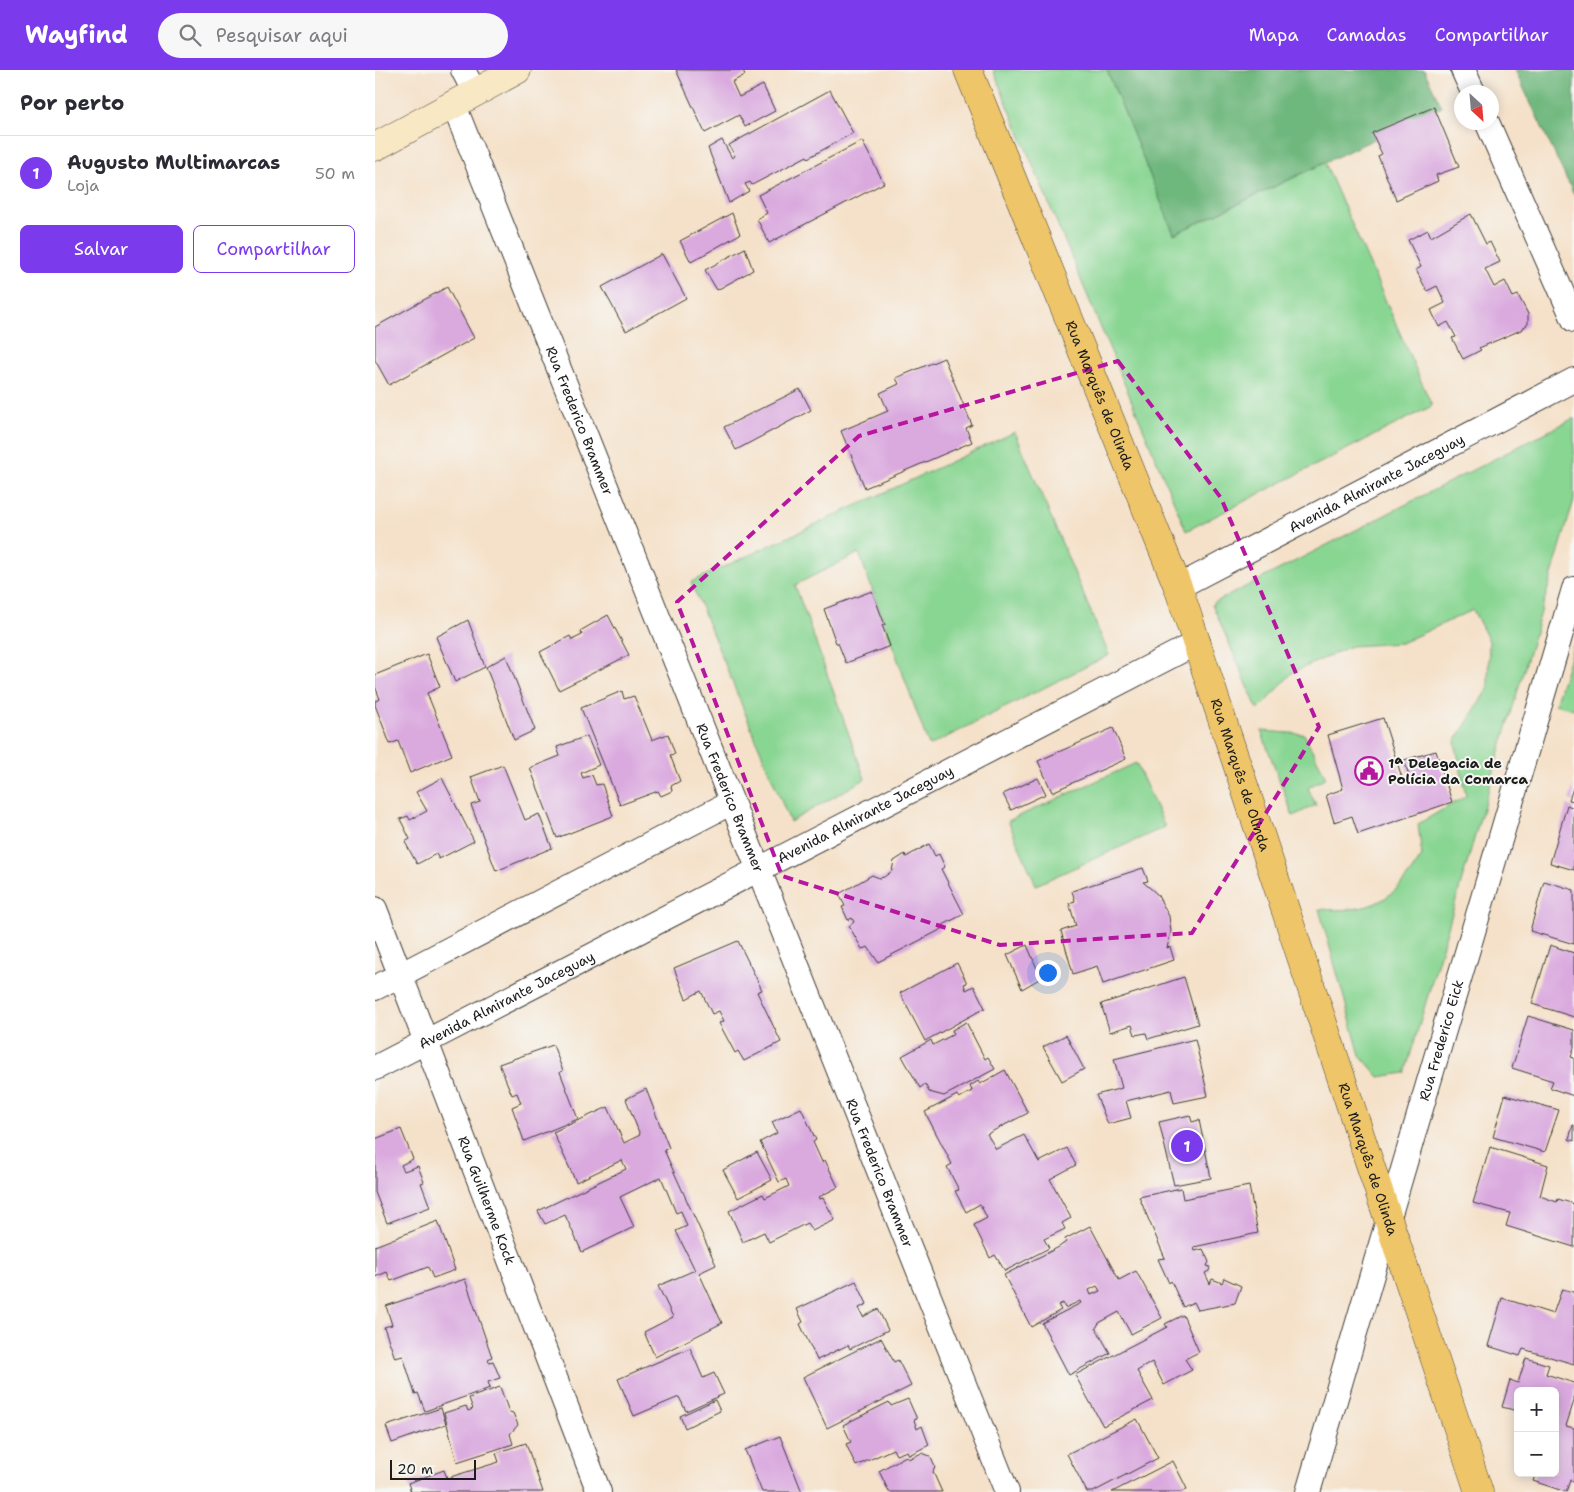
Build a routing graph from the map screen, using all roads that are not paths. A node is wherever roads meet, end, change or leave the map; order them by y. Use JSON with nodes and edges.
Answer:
{"nodes":[{"id":1,"x":517,"y":70,"type":"edge"},
{"id":2,"x":967,"y":70,"type":"edge"},
{"id":3,"x":1463,"y":70,"type":"edge"},
{"id":4,"x":1470,"y":85,"type":"edge"},
{"id":5,"x":464,"y":89,"type":"edge"},
{"id":6,"x":1491,"y":130,"type":"edge"},
{"id":7,"x":375,"y":147,"type":"edge"},
{"id":8,"x":1574,"y":320,"type":"edge"},
{"id":9,"x":1574,"y":380,"type":"edge"},
{"id":10,"x":1178,"y":587,"type":"junction"},
{"id":11,"x":1574,"y":589,"type":"edge"},
{"id":12,"x":1197,"y":642,"type":"junction"},
{"id":13,"x":732,"y":802,"type":"junction"},
{"id":14,"x":759,"y":870,"type":"junction"},
{"id":15,"x":375,"y":909,"type":"edge"},
{"id":16,"x":400,"y":975,"type":"junction"},
{"id":17,"x":375,"y":988,"type":"edge"},
{"id":18,"x":426,"y":1042,"type":"junction"},
{"id":19,"x":375,"y":1068,"type":"edge"},
{"id":20,"x":1388,"y":1220,"type":"junction"},
{"id":21,"x":599,"y":1492,"type":"edge"},
{"id":22,"x":1007,"y":1492,"type":"edge"},
{"id":23,"x":1309,"y":1492,"type":"edge"},
{"id":24,"x":1479,"y":1492,"type":"edge"}],
"edges":[{"from":1,"to":5,"type":"main road"},
{"from":2,"to":10,"type":"main road","name":"Rua Marquês de Olinda"},
{"from":3,"to":4,"type":"street"},
{"from":5,"to":7,"type":"main road"},
{"from":5,"to":13,"type":"street","name":"Rua Frederico Brammer"},
{"from":6,"to":8,"type":"street"},
{"from":9,"to":10,"type":"street","name":"Avenida Almirante Jaceguay"},
{"from":10,"to":12,"type":"main road","name":"Rua Marquês de Olinda"},
{"from":11,"to":20,"type":"street","name":"Rua Frederico Eick"},
{"from":12,"to":14,"type":"street","name":"Avenida Almirante Jaceguay"},
{"from":12,"to":20,"type":"main road","name":"Rua Marquês de Olinda"},
{"from":13,"to":14,"type":"street","name":"Rua Frederico Brammer"},
{"from":13,"to":16,"type":"street"},
{"from":14,"to":18,"type":"street","name":"Avenida Almirante Jaceguay"},
{"from":14,"to":22,"type":"street","name":"Rua Frederico Brammer"},
{"from":15,"to":16,"type":"street","name":"Rua Guilherme Kock"},
{"from":16,"to":17,"type":"street"},
{"from":16,"to":18,"type":"street","name":"Rua Guilherme Kock"},
{"from":18,"to":19,"type":"street","name":"Avenida Almirante Jaceguay"},
{"from":18,"to":21,"type":"street","name":"Rua Guilherme Kock"},
{"from":20,"to":23,"type":"street","name":"Rua Frederico Eick"},
{"from":20,"to":24,"type":"main road","name":"Rua Marquês de Olinda"}]}
